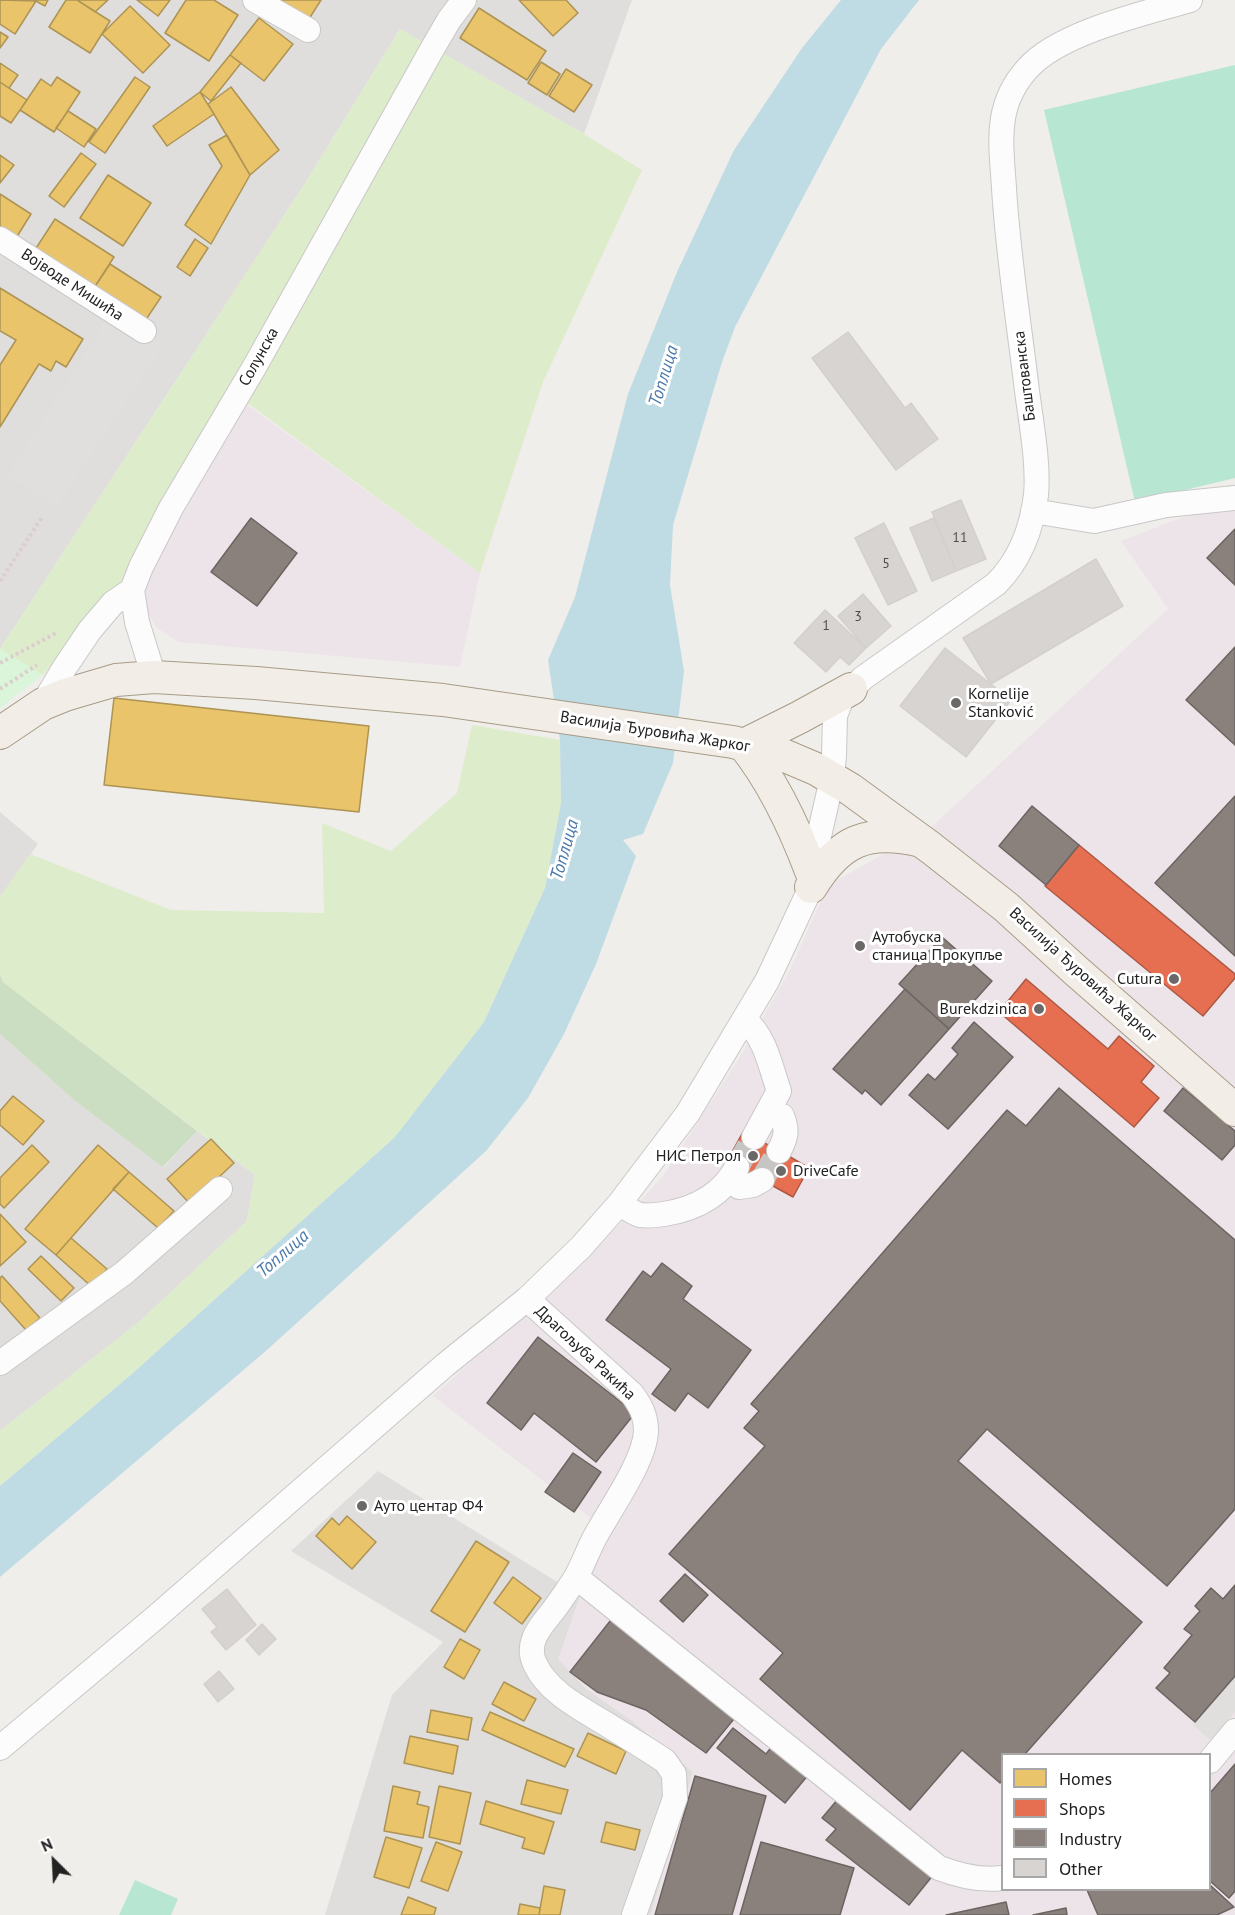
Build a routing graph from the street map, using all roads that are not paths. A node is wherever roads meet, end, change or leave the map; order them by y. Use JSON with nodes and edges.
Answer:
{"nodes":[{"id":1,"x":255,"y":0,"type":"edge"},
{"id":2,"x":464,"y":0,"type":"edge"},
{"id":3,"x":1190,"y":0,"type":"edge"},
{"id":4,"x":308,"y":30,"type":"dead end"},
{"id":5,"x":0,"y":239,"type":"edge"},
{"id":6,"x":144,"y":331,"type":"dead end"},
{"id":7,"x":1235,"y":498,"type":"edge"},
{"id":8,"x":1033,"y":511,"type":"junction"},
{"id":9,"x":132,"y":590,"type":"junction"},
{"id":10,"x":154,"y":677,"type":"junction"},
{"id":11,"x":851,"y":689,"type":"junction"},
{"id":12,"x":43,"y":704,"type":"junction"},
{"id":13,"x":0,"y":733,"type":"edge"},
{"id":14,"x":739,"y":744,"type":"junction"},
{"id":15,"x":832,"y":778,"type":"junction"},
{"id":16,"x":923,"y":841,"type":"junction"},
{"id":17,"x":811,"y":879,"type":"junction"},
{"id":18,"x":745,"y":1020,"type":"junction"},
{"id":19,"x":779,"y":1091,"type":"junction"},
{"id":20,"x":1235,"y":1110,"type":"edge"},
{"id":21,"x":741,"y":1179,"type":"tunnel mouth"},
{"id":22,"x":220,"y":1189,"type":"dead end"},
{"id":23,"x":619,"y":1204,"type":"junction"},
{"id":24,"x":527,"y":1299,"type":"junction"},
{"id":25,"x":0,"y":1363,"type":"edge"},
{"id":26,"x":576,"y":1577,"type":"junction"},
{"id":27,"x":1235,"y":1731,"type":"edge"},
{"id":28,"x":0,"y":1748,"type":"edge"},
{"id":29,"x":1211,"y":1759,"type":"edge"},
{"id":30,"x":1001,"y":1878,"type":"edge"},
{"id":31,"x":634,"y":1915,"type":"edge"}],
"edges":[{"from":1,"to":4,"type":"street"},
{"from":2,"to":9,"type":"street","name":"Солунска"},
{"from":3,"to":8,"type":"street","name":"Баштованска"},
{"from":5,"to":6,"type":"street","name":"Војводе Мишића"},
{"from":7,"to":8,"type":"street"},
{"from":8,"to":11,"type":"street","name":"Баштованска"},
{"from":9,"to":10,"type":"street"},
{"from":9,"to":12,"type":"street","name":"Солунска"},
{"from":10,"to":12,"type":"main road","name":"Василија Ђуровића Жарког"},
{"from":10,"to":14,"type":"main road","name":"Василија Ђуровића Жарког"},
{"from":11,"to":14,"type":"main road"},
{"from":11,"to":15,"type":"street","name":"Баштованска"},
{"from":12,"to":13,"type":"main road","name":"Василија Ђуровића Жарког"},
{"from":14,"to":15,"type":"main road","name":"Василија Ђуровића Жарког"},
{"from":14,"to":17,"type":"main road"},
{"from":15,"to":16,"type":"main road","name":"Василија Ђуровића Жарког"},
{"from":15,"to":17,"type":"street","name":"Драгољуба Ракића"},
{"from":16,"to":17,"type":"main road"},
{"from":16,"to":20,"type":"main road","name":"Василија Ђуровића Жарког"},
{"from":17,"to":18,"type":"street","name":"Драгољуба Ракића"},
{"from":18,"to":19,"type":"street"},
{"from":18,"to":23,"type":"street","name":"Драгољуба Ракића"},
{"from":19,"to":19,"type":"street"},
{"from":21,"to":23,"type":"street"},
{"from":22,"to":25,"type":"street"},
{"from":23,"to":24,"type":"street","name":"Драгољуба Ракића"},
{"from":24,"to":26,"type":"street","name":"Драгољуба Ракића"},
{"from":24,"to":28,"type":"street"},
{"from":26,"to":30,"type":"street"},
{"from":26,"to":31,"type":"street","name":"Драгољуба Ракића"},
{"from":27,"to":29,"type":"street"}]}
